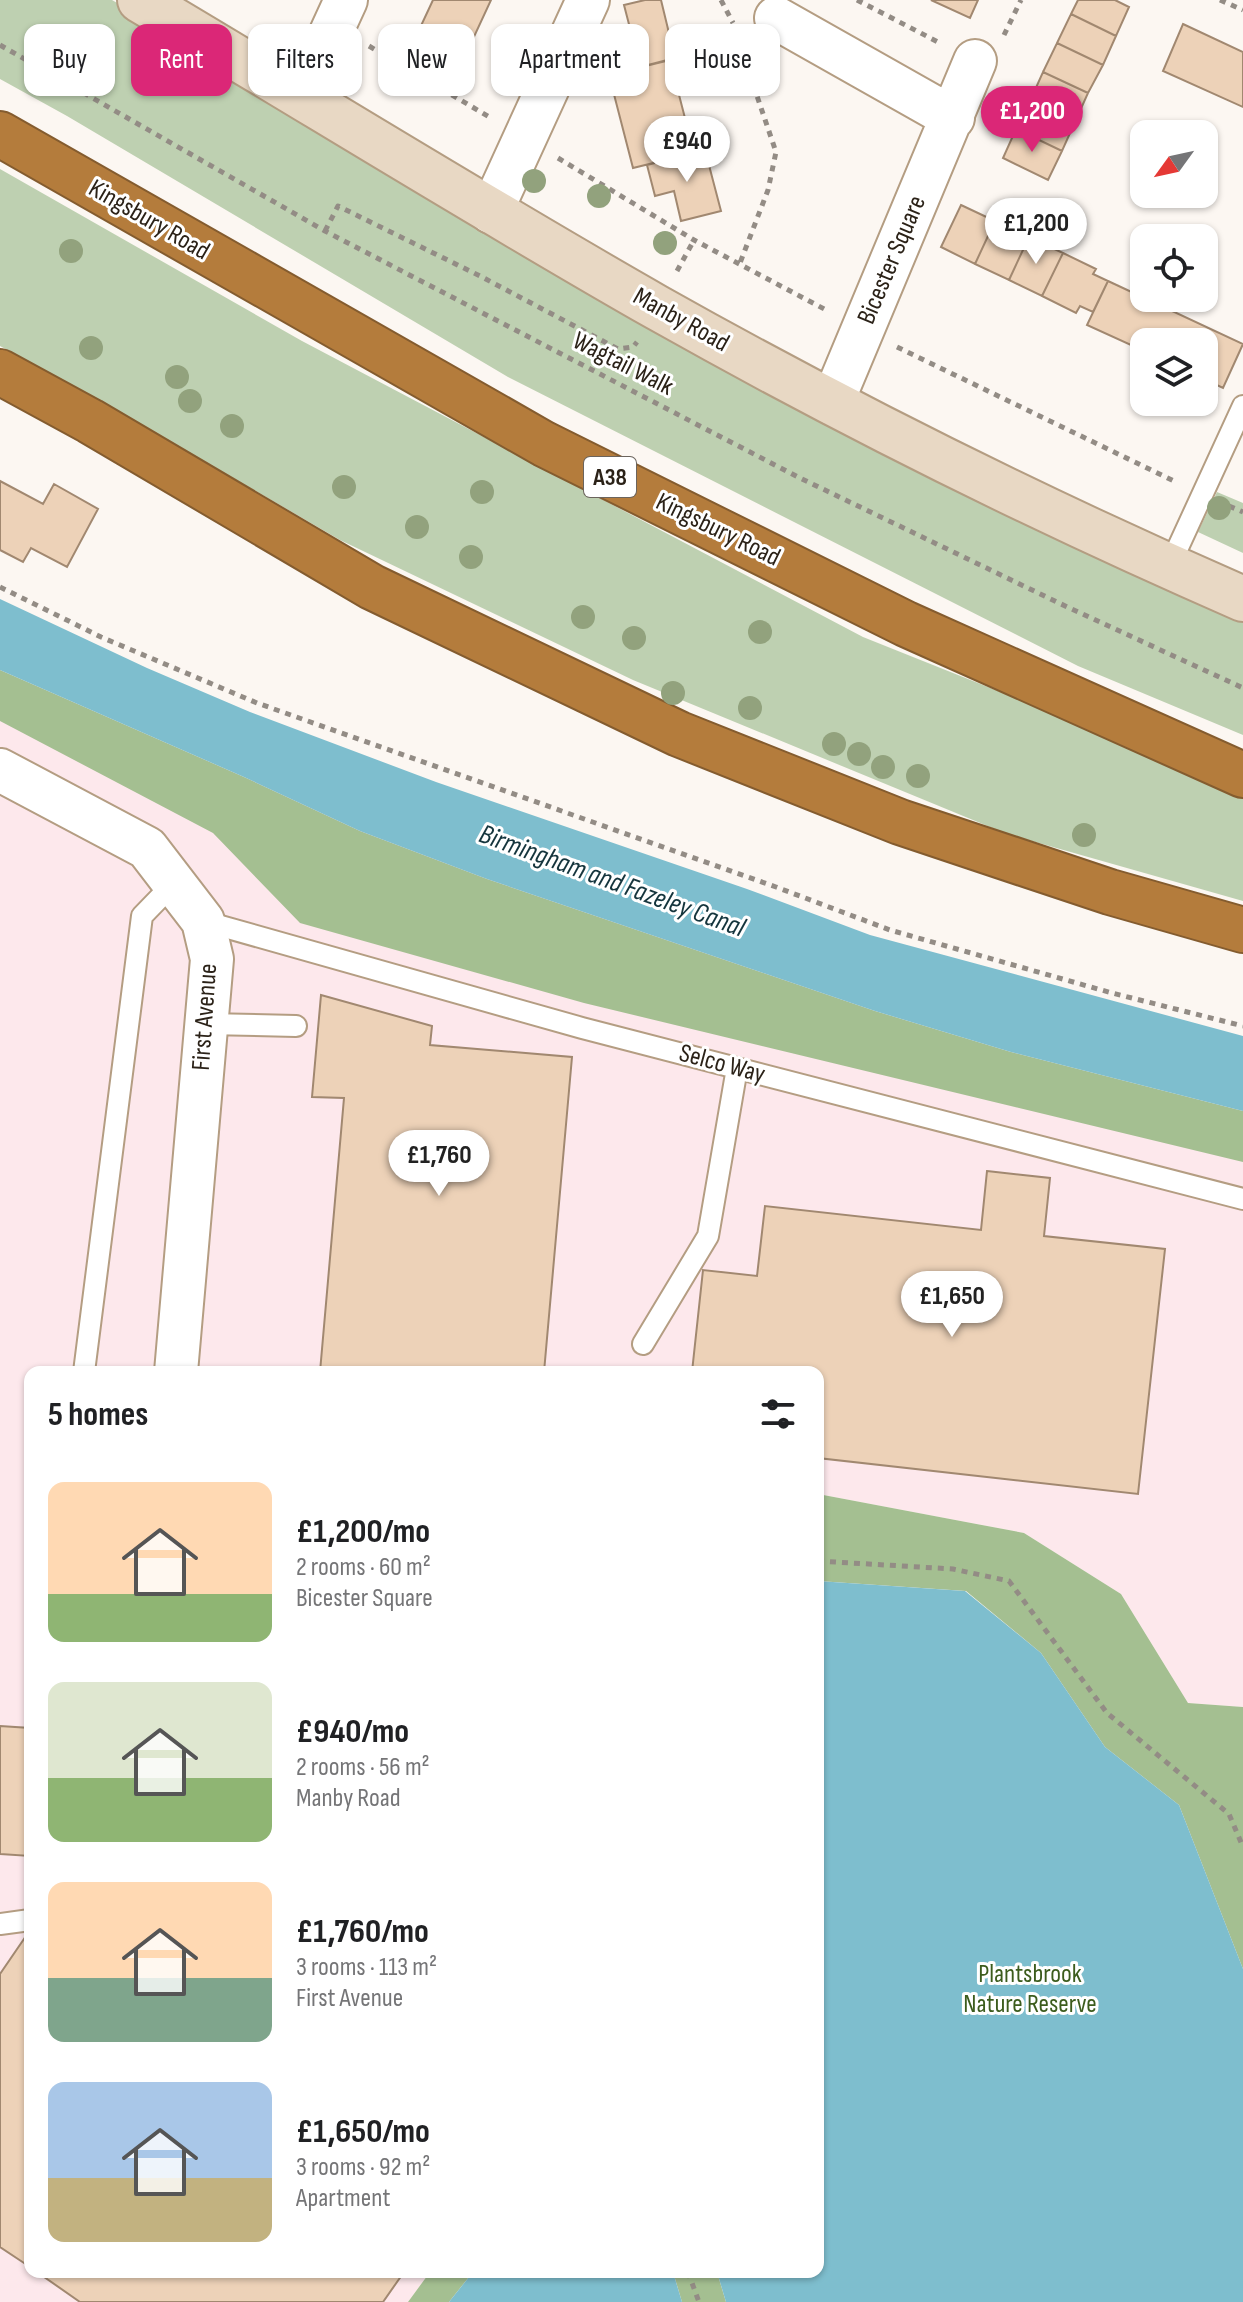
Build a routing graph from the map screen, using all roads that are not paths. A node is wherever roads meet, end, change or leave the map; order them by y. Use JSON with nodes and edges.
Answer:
{"nodes":[{"id":1,"x":140,"y":0,"type":"edge"},
{"id":2,"x":346,"y":0,"type":"edge"},
{"id":3,"x":588,"y":0,"type":"edge"},
{"id":4,"x":776,"y":18,"type":"dead end"},
{"id":5,"x":335,"y":24,"type":"edge"},
{"id":6,"x":975,"y":61,"type":"dead end"},
{"id":7,"x":248,"y":64,"type":"edge"},
{"id":8,"x":302,"y":96,"type":"edge"},
{"id":9,"x":953,"y":118,"type":"junction"},
{"id":10,"x":0,"y":134,"type":"edge"},
{"id":11,"x":491,"y":212,"type":"junction"},
{"id":12,"x":0,"y":372,"type":"edge"},
{"id":13,"x":832,"y":403,"type":"junction"},
{"id":14,"x":1243,"y":406,"type":"edge"},
{"id":15,"x":1169,"y":567,"type":"junction"},
{"id":16,"x":1243,"y":599,"type":"edge"},
{"id":17,"x":0,"y":770,"type":"edge"},
{"id":18,"x":1243,"y":775,"type":"edge"},
{"id":19,"x":174,"y":883,"type":"junction"},
{"id":20,"x":203,"y":921,"type":"junction"},
{"id":21,"x":1243,"y":930,"type":"edge"},
{"id":22,"x":206,"y":1024,"type":"junction"},
{"id":23,"x":296,"y":1026,"type":"dead end"},
{"id":24,"x":737,"y":1068,"type":"junction"},
{"id":25,"x":1243,"y":1199,"type":"edge"},
{"id":26,"x":643,"y":1344,"type":"dead end"},
{"id":27,"x":85,"y":1366,"type":"edge"},
{"id":28,"x":177,"y":1366,"type":"edge"},
{"id":29,"x":24,"y":1921,"type":"edge"},
{"id":30,"x":0,"y":1924,"type":"edge"}],
"edges":[{"from":1,"to":7,"type":"street","name":"Manby Road"},
{"from":2,"to":5,"type":"street"},
{"from":3,"to":11,"type":"street"},
{"from":4,"to":9,"type":"street"},
{"from":6,"to":9,"type":"street","name":"Bicester Square"},
{"from":8,"to":11,"type":"street","name":"Manby Road"},
{"from":9,"to":13,"type":"street","name":"Bicester Square"},
{"from":10,"to":18,"type":"highway","name":"Kingsbury Road","number":"A38"},
{"from":11,"to":13,"type":"street","name":"Manby Road"},
{"from":12,"to":21,"type":"highway"},
{"from":13,"to":15,"type":"street","name":"Manby Road"},
{"from":14,"to":15,"type":"lane"},
{"from":15,"to":16,"type":"street","name":"Manby Road"},
{"from":17,"to":19,"type":"street","name":"First Avenue"},
{"from":19,"to":20,"type":"street","name":"First Avenue"},
{"from":19,"to":27,"type":"lane"},
{"from":20,"to":22,"type":"street","name":"First Avenue"},
{"from":20,"to":24,"type":"lane","name":"Selco Way"},
{"from":22,"to":23,"type":"lane"},
{"from":22,"to":28,"type":"street","name":"First Avenue"},
{"from":24,"to":25,"type":"lane","name":"Selco Way"},
{"from":24,"to":26,"type":"lane"},
{"from":29,"to":30,"type":"lane"}]}
